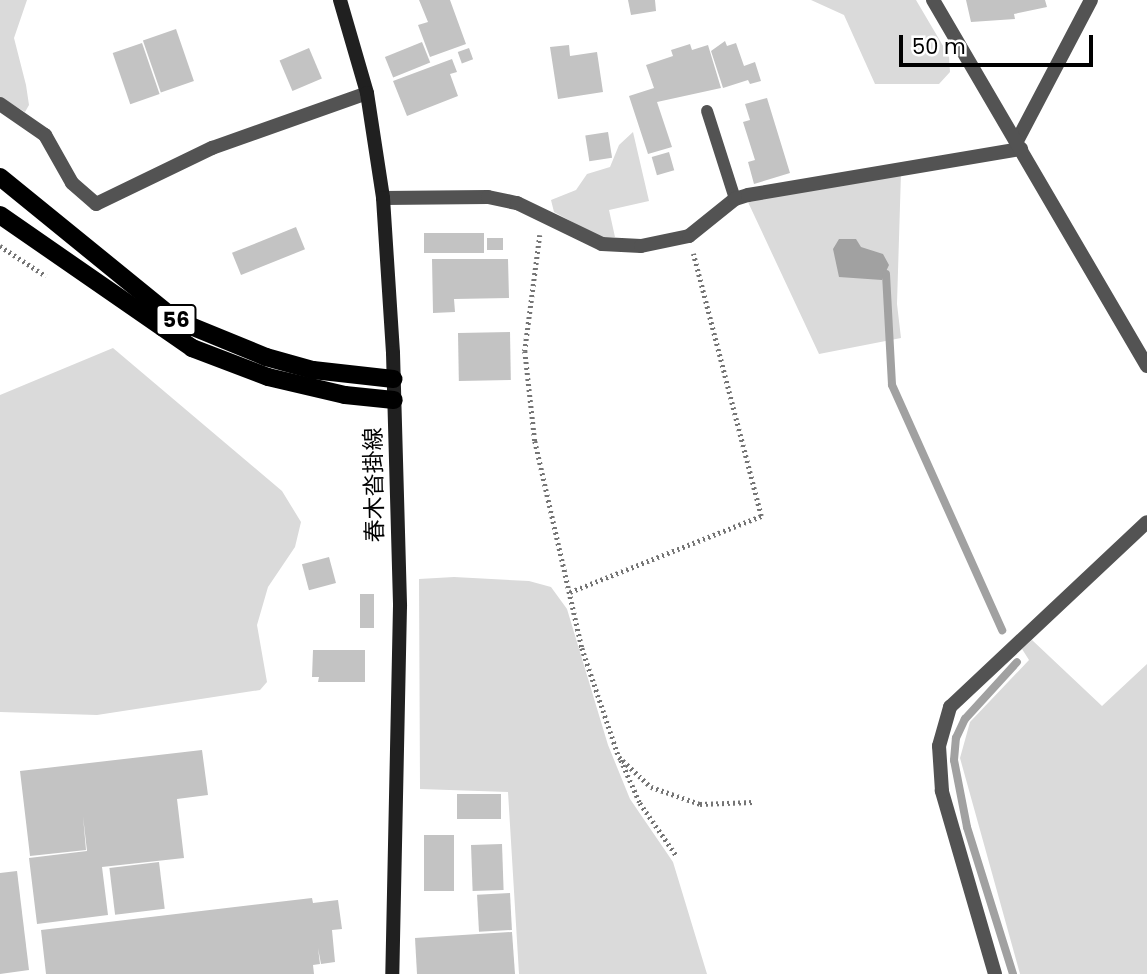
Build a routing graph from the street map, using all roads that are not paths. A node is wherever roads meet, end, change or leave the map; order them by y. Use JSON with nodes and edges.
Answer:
{"nodes":[{"id":1,"x":340,"y":0,"type":"edge"},
{"id":2,"x":933,"y":0,"type":"edge"},
{"id":3,"x":1091,"y":0,"type":"edge"},
{"id":4,"x":367,"y":93,"type":"junction"},
{"id":5,"x":0,"y":104,"type":"edge"},
{"id":6,"x":707,"y":111,"type":"dead end"},
{"id":7,"x":1019,"y":145,"type":"junction"},
{"id":8,"x":0,"y":177,"type":"edge"},
{"id":9,"x":383,"y":198,"type":"junction"},
{"id":10,"x":735,"y":199,"type":"junction"},
{"id":11,"x":0,"y":216,"type":"edge"},
{"id":12,"x":1147,"y":366,"type":"edge"},
{"id":13,"x":393,"y":379,"type":"junction"},
{"id":14,"x":394,"y":400,"type":"junction"},
{"id":15,"x":1147,"y":522,"type":"edge"},
{"id":16,"x":392,"y":974,"type":"edge"},
{"id":17,"x":995,"y":974,"type":"edge"}],
"edges":[{"from":1,"to":4,"type":"main road","name":"春木沓掛線"},
{"from":2,"to":7,"type":"street"},
{"from":3,"to":7,"type":"street"},
{"from":4,"to":5,"type":"street"},
{"from":4,"to":9,"type":"main road","name":"春木沓掛線"},
{"from":6,"to":10,"type":"lane"},
{"from":7,"to":10,"type":"street"},
{"from":7,"to":12,"type":"street"},
{"from":8,"to":13,"type":"main road","number":"56"},
{"from":9,"to":10,"type":"street"},
{"from":9,"to":13,"type":"main road","name":"春木沓掛線"},
{"from":11,"to":14,"type":"main road","number":"56"},
{"from":13,"to":14,"type":"main road","name":"春木沓掛線"},
{"from":14,"to":16,"type":"main road","name":"春木沓掛線"},
{"from":15,"to":17,"type":"street"}]}
